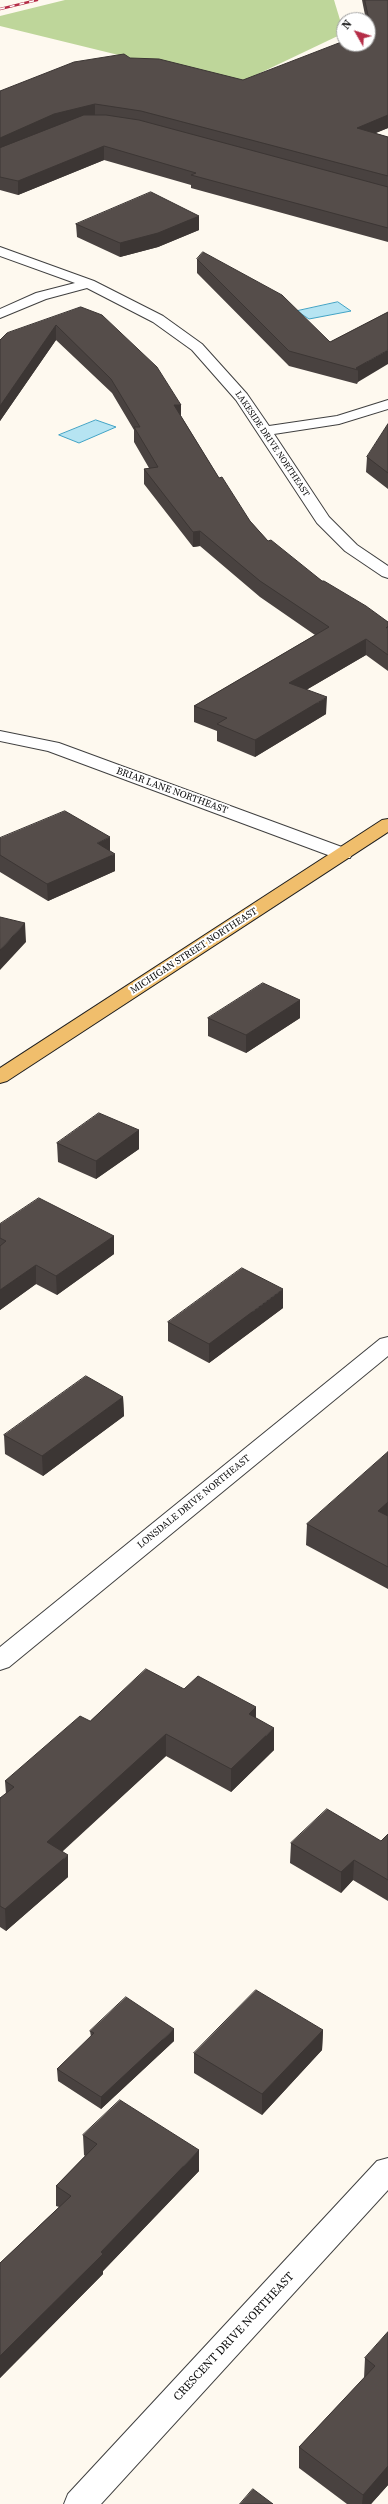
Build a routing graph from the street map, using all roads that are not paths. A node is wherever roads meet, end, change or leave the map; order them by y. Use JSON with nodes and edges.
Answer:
{"nodes":[{"id":1,"x":0,"y":251,"type":"edge"},
{"id":2,"x":89,"y":284,"type":"junction"},
{"id":3,"x":0,"y":314,"type":"edge"},
{"id":4,"x":388,"y":404,"type":"edge"},
{"id":5,"x":265,"y":431,"type":"junction"},
{"id":6,"x":388,"y":573,"type":"edge"},
{"id":7,"x":0,"y":736,"type":"edge"},
{"id":8,"x":388,"y":824,"type":"edge"},
{"id":9,"x":342,"y":854,"type":"junction"},
{"id":10,"x":0,"y":1077,"type":"edge"},
{"id":11,"x":388,"y":1344,"type":"edge"},
{"id":12,"x":0,"y":1660,"type":"edge"},
{"id":13,"x":388,"y":2170,"type":"edge"},
{"id":14,"x":80,"y":2504,"type":"edge"}],
"edges":[{"from":1,"to":2,"type":"street","name":"LAKESIDE DRIVE NORTHEAST"},
{"from":2,"to":3,"type":"street"},
{"from":2,"to":5,"type":"street","name":"LAKESIDE DRIVE NORTHEAST"},
{"from":4,"to":5,"type":"street"},
{"from":5,"to":6,"type":"street","name":"LAKESIDE DRIVE NORTHEAST"},
{"from":7,"to":9,"type":"street","name":"BRIAR LANE NORTHEAST"},
{"from":8,"to":9,"type":"main road","name":"MICHIGAN STREET NORTHEAST"},
{"from":9,"to":10,"type":"main road","name":"MICHIGAN STREET NORTHEAST"},
{"from":11,"to":12,"type":"street","name":"LONSDALE DRIVE NORTHEAST"},
{"from":13,"to":14,"type":"street","name":"CRESCENT DRIVE NORTHEAST"}]}
